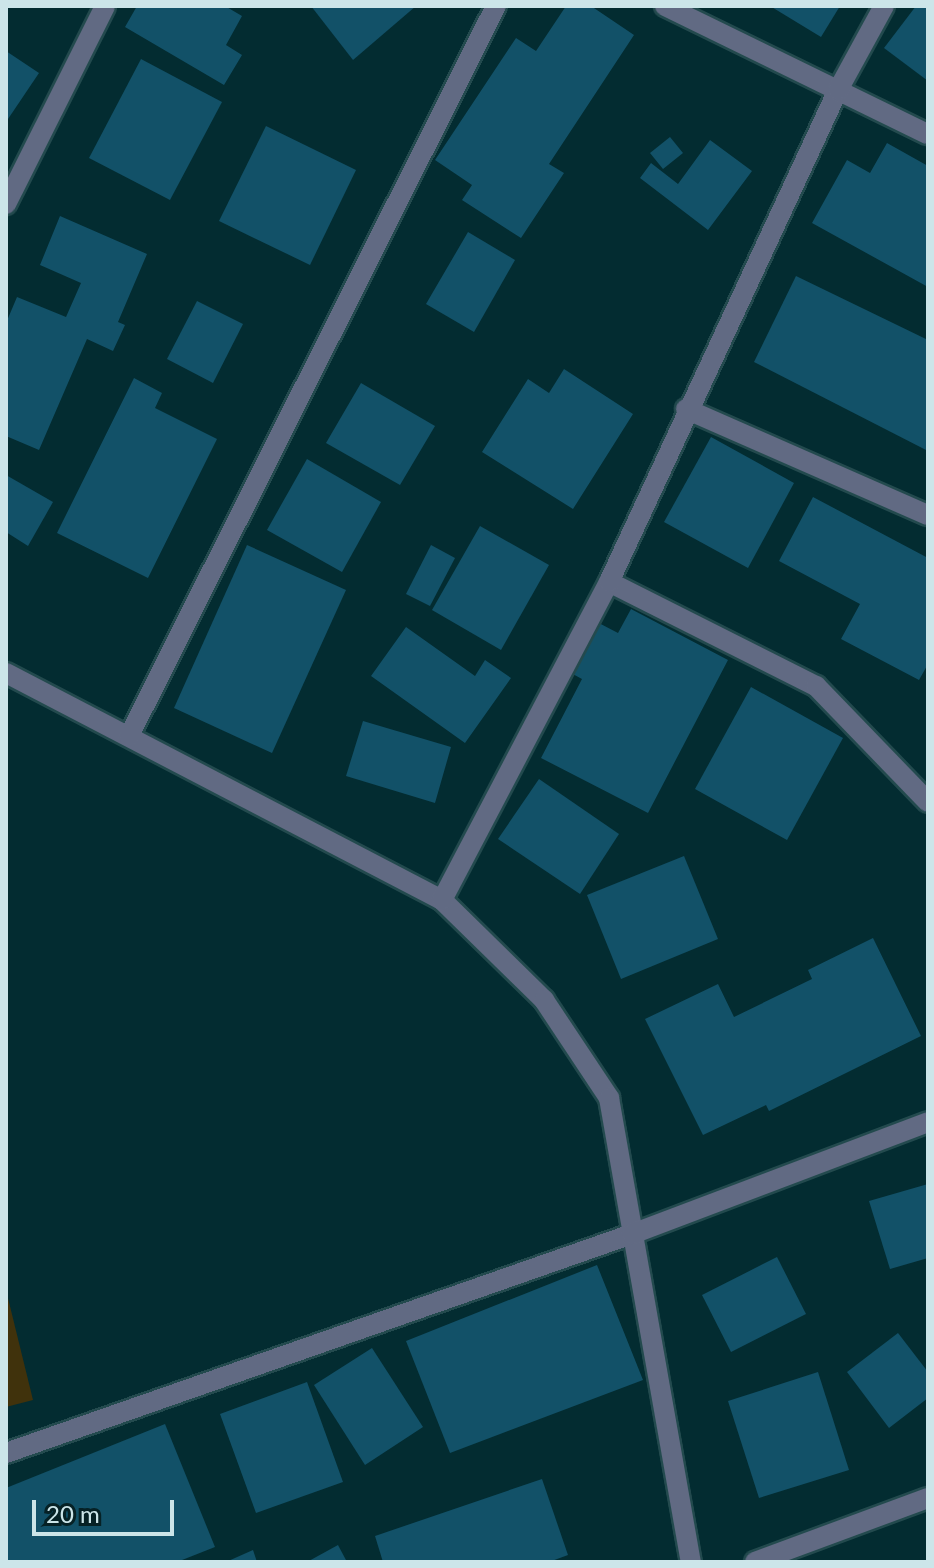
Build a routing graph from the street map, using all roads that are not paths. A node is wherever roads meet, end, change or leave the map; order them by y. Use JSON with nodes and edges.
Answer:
{"nodes":[{"id":1,"x":105,"y":6,"type":"edge"},
{"id":2,"x":496,"y":6,"type":"edge"},
{"id":3,"x":665,"y":6,"type":"edge"},
{"id":4,"x":884,"y":6,"type":"edge"},
{"id":5,"x":838,"y":90,"type":"junction"},
{"id":6,"x":928,"y":134,"type":"edge"},
{"id":7,"x":6,"y":204,"type":"edge"},
{"id":8,"x":686,"y":409,"type":"junction"},
{"id":9,"x":928,"y":515,"type":"edge"},
{"id":10,"x":609,"y":582,"type":"junction"},
{"id":11,"x":6,"y":673,"type":"edge"},
{"id":12,"x":129,"y":736,"type":"junction"},
{"id":13,"x":928,"y":802,"type":"edge"},
{"id":14,"x":442,"y":900,"type":"junction"},
{"id":15,"x":928,"y":1122,"type":"edge"},
{"id":16,"x":632,"y":1234,"type":"junction"},
{"id":17,"x":6,"y":1453,"type":"edge"},
{"id":18,"x":928,"y":1498,"type":"edge"},
{"id":19,"x":691,"y":1562,"type":"edge"},
{"id":20,"x":755,"y":1562,"type":"edge"}],
"edges":[{"from":1,"to":7,"type":"street"},
{"from":2,"to":12,"type":"street"},
{"from":3,"to":5,"type":"street"},
{"from":4,"to":5,"type":"street"},
{"from":5,"to":6,"type":"street"},
{"from":5,"to":8,"type":"street"},
{"from":8,"to":9,"type":"street"},
{"from":8,"to":10,"type":"street"},
{"from":10,"to":13,"type":"street"},
{"from":10,"to":14,"type":"street"},
{"from":11,"to":12,"type":"street"},
{"from":12,"to":14,"type":"street"},
{"from":14,"to":16,"type":"street"},
{"from":15,"to":16,"type":"street"},
{"from":16,"to":17,"type":"street"},
{"from":16,"to":19,"type":"street"},
{"from":18,"to":20,"type":"street"}]}
